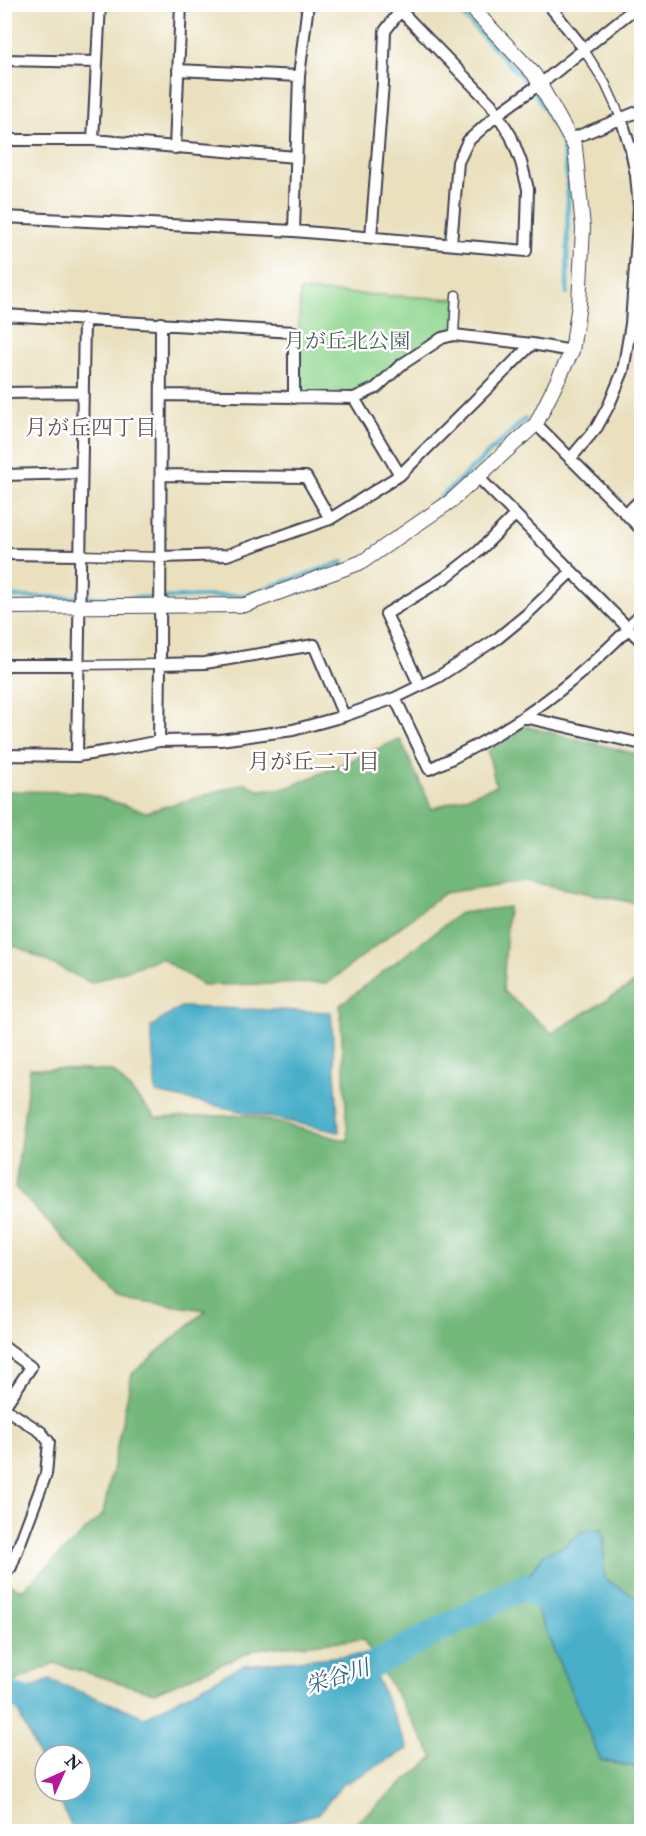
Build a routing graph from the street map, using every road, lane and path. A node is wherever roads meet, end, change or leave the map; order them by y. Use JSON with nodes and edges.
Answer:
{"nodes":[{"id":1,"x":100,"y":4,"type":"edge"},
{"id":2,"x":181,"y":4,"type":"edge"},
{"id":3,"x":468,"y":4,"type":"edge"},
{"id":4,"x":548,"y":4,"type":"edge"},
{"id":5,"x":640,"y":4,"type":"edge"},
{"id":6,"x":307,"y":5,"type":"edge"},
{"id":7,"x":397,"y":8,"type":"edge"},
{"id":8,"x":584,"y":50,"type":"junction"},
{"id":9,"x":4,"y":60,"type":"edge"},
{"id":10,"x":97,"y":63,"type":"junction"},
{"id":11,"x":178,"y":70,"type":"junction"},
{"id":12,"x":299,"y":76,"type":"junction"},
{"id":13,"x":539,"y":84,"type":"junction"},
{"id":14,"x":642,"y":110,"type":"edge"},
{"id":15,"x":498,"y":114,"type":"junction"},
{"id":16,"x":621,"y":118,"type":"junction"},
{"id":17,"x":571,"y":139,"type":"junction"},
{"id":18,"x":4,"y":140,"type":"edge"},
{"id":19,"x":93,"y":140,"type":"junction"},
{"id":20,"x":175,"y":148,"type":"junction"},
{"id":21,"x":296,"y":157,"type":"junction"},
{"id":22,"x":4,"y":218,"type":"edge"},
{"id":23,"x":294,"y":231,"type":"junction"},
{"id":24,"x":371,"y":237,"type":"junction"},
{"id":25,"x":451,"y":244,"type":"junction"},
{"id":26,"x":456,"y":295,"type":"dead end"},
{"id":27,"x":4,"y":315,"type":"edge"},
{"id":28,"x":84,"y":319,"type":"junction"},
{"id":29,"x":161,"y":323,"type":"junction"},
{"id":30,"x":454,"y":335,"type":"junction"},
{"id":31,"x":532,"y":344,"type":"junction"},
{"id":32,"x":572,"y":351,"type":"junction"},
{"id":33,"x":83,"y":392,"type":"junction"},
{"id":34,"x":4,"y":393,"type":"edge"},
{"id":35,"x":161,"y":395,"type":"junction"},
{"id":36,"x":294,"y":398,"type":"junction"},
{"id":37,"x":354,"y":398,"type":"junction"},
{"id":38,"x":536,"y":424,"type":"junction"},
{"id":39,"x":570,"y":459,"type":"junction"},
{"id":40,"x":81,"y":473,"type":"junction"},
{"id":41,"x":4,"y":475,"type":"edge"},
{"id":42,"x":161,"y":475,"type":"junction"},
{"id":43,"x":400,"y":475,"type":"junction"},
{"id":44,"x":478,"y":477,"type":"junction"},
{"id":45,"x":642,"y":498,"type":"edge"},
{"id":46,"x":515,"y":514,"type":"junction"},
{"id":47,"x":626,"y":514,"type":"junction"},
{"id":48,"x":330,"y":519,"type":"junction"},
{"id":49,"x":642,"y":530,"type":"edge"},
{"id":50,"x":4,"y":554,"type":"edge"},
{"id":51,"x":80,"y":555,"type":"junction"},
{"id":52,"x":161,"y":557,"type":"junction"},
{"id":53,"x":571,"y":572,"type":"junction"},
{"id":54,"x":78,"y":606,"type":"junction"},
{"id":55,"x":160,"y":606,"type":"junction"},
{"id":56,"x":4,"y":607,"type":"edge"},
{"id":57,"x":642,"y":612,"type":"edge"},
{"id":58,"x":627,"y":628,"type":"junction"},
{"id":59,"x":642,"y":642,"type":"edge"},
{"id":60,"x":4,"y":664,"type":"edge"},
{"id":61,"x":160,"y":664,"type":"junction"},
{"id":62,"x":78,"y":665,"type":"junction"},
{"id":63,"x":420,"y":686,"type":"junction"},
{"id":64,"x":395,"y":698,"type":"junction"},
{"id":65,"x":344,"y":716,"type":"junction"},
{"id":66,"x":524,"y":717,"type":"junction"},
{"id":67,"x":159,"y":741,"type":"junction"},
{"id":68,"x":642,"y":744,"type":"edge"},
{"id":69,"x":4,"y":755,"type":"edge"},
{"id":70,"x":77,"y":756,"type":"junction"},
{"id":71,"x":4,"y":1347,"type":"edge"},
{"id":72,"x":4,"y":1407,"type":"edge"},
{"id":73,"x":4,"y":1575,"type":"edge"}],
"edges":[{"from":1,"to":10,"type":"street"},
{"from":2,"to":11,"type":"street"},
{"from":3,"to":13,"type":"street"},
{"from":4,"to":8,"type":"street"},
{"from":5,"to":8,"type":"street"},
{"from":6,"to":12,"type":"street"},
{"from":7,"to":15,"type":"street"},
{"from":7,"to":24,"type":"street"},
{"from":8,"to":13,"type":"street"},
{"from":8,"to":16,"type":"street"},
{"from":9,"to":10,"type":"street"},
{"from":10,"to":19,"type":"street"},
{"from":11,"to":12,"type":"street"},
{"from":11,"to":20,"type":"street"},
{"from":12,"to":21,"type":"street"},
{"from":13,"to":15,"type":"street"},
{"from":13,"to":17,"type":"street"},
{"from":14,"to":16,"type":"street"},
{"from":15,"to":25,"type":"street"},
{"from":15,"to":25,"type":"street"},
{"from":16,"to":17,"type":"street"},
{"from":16,"to":39,"type":"street"},
{"from":17,"to":32,"type":"street"},
{"from":18,"to":19,"type":"street"},
{"from":19,"to":20,"type":"street"},
{"from":20,"to":21,"type":"street"},
{"from":21,"to":23,"type":"street"},
{"from":22,"to":23,"type":"street"},
{"from":23,"to":24,"type":"street"},
{"from":24,"to":25,"type":"street"},
{"from":26,"to":30,"type":"street"},
{"from":27,"to":28,"type":"street"},
{"from":28,"to":29,"type":"street"},
{"from":28,"to":33,"type":"street"},
{"from":29,"to":35,"type":"street"},
{"from":29,"to":36,"type":"street"},
{"from":30,"to":31,"type":"street"},
{"from":30,"to":37,"type":"street"},
{"from":31,"to":32,"type":"street"},
{"from":31,"to":43,"type":"street"},
{"from":32,"to":38,"type":"street"},
{"from":33,"to":34,"type":"street"},
{"from":33,"to":40,"type":"street"},
{"from":35,"to":36,"type":"street"},
{"from":35,"to":42,"type":"street"},
{"from":36,"to":37,"type":"street"},
{"from":37,"to":43,"type":"street"},
{"from":38,"to":39,"type":"street"},
{"from":38,"to":44,"type":"street"},
{"from":39,"to":47,"type":"street"},
{"from":40,"to":41,"type":"street"},
{"from":40,"to":51,"type":"street"},
{"from":42,"to":48,"type":"street"},
{"from":42,"to":52,"type":"street"},
{"from":43,"to":48,"type":"street"},
{"from":44,"to":46,"type":"street"},
{"from":44,"to":55,"type":"street"},
{"from":45,"to":47,"type":"street"},
{"from":46,"to":53,"type":"street"},
{"from":46,"to":63,"type":"street"},
{"from":47,"to":49,"type":"street"},
{"from":48,"to":52,"type":"street"},
{"from":50,"to":51,"type":"street"},
{"from":51,"to":52,"type":"street"},
{"from":51,"to":54,"type":"street"},
{"from":52,"to":55,"type":"street"},
{"from":53,"to":58,"type":"street"},
{"from":53,"to":63,"type":"street"},
{"from":54,"to":55,"type":"street"},
{"from":54,"to":56,"type":"street"},
{"from":54,"to":62,"type":"street"},
{"from":55,"to":61,"type":"street"},
{"from":57,"to":58,"type":"street"},
{"from":58,"to":59,"type":"street"},
{"from":58,"to":66,"type":"street"},
{"from":60,"to":62,"type":"street"},
{"from":61,"to":62,"type":"street"},
{"from":61,"to":65,"type":"street"},
{"from":61,"to":67,"type":"street"},
{"from":62,"to":70,"type":"street"},
{"from":63,"to":64,"type":"street"},
{"from":64,"to":65,"type":"street"},
{"from":64,"to":66,"type":"street"},
{"from":65,"to":67,"type":"street"},
{"from":66,"to":68,"type":"street"},
{"from":67,"to":70,"type":"street"},
{"from":69,"to":70,"type":"street"},
{"from":71,"to":72,"type":"street"},
{"from":72,"to":73,"type":"street"}]}
